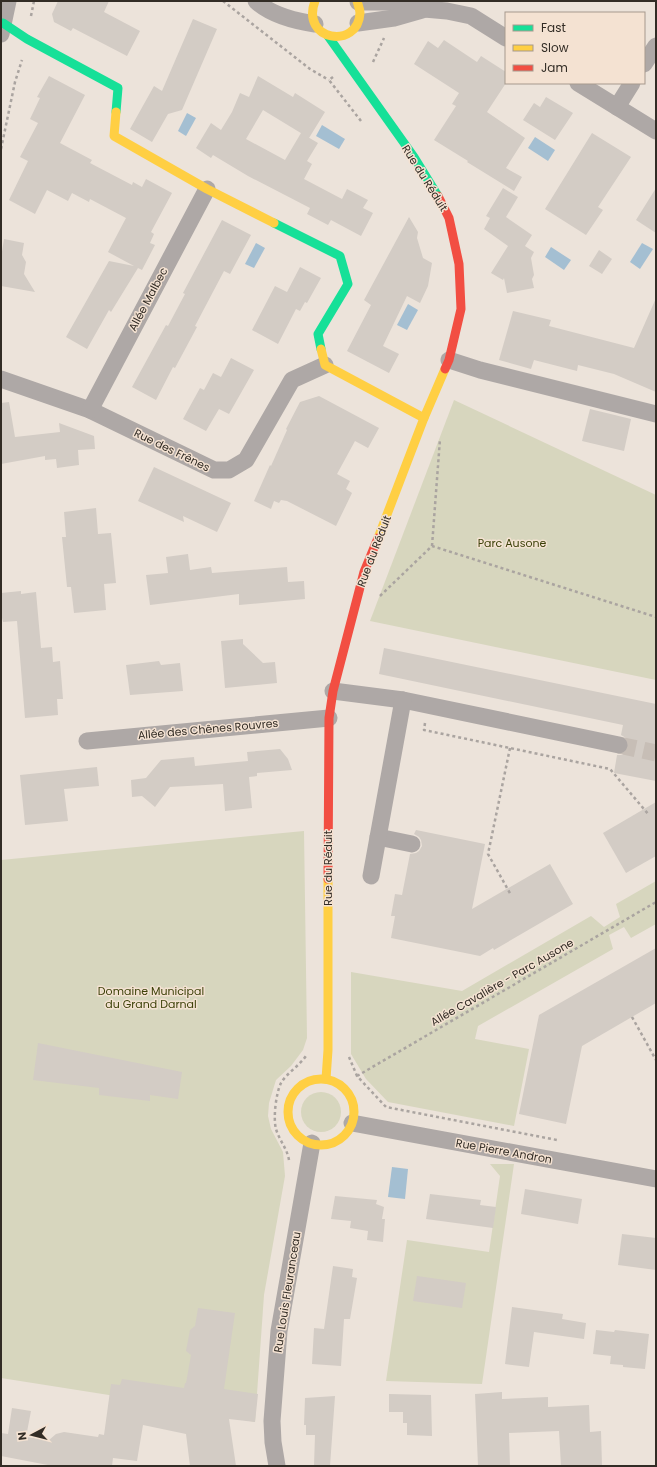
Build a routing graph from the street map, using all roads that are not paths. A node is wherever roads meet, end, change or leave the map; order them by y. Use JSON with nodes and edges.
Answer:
{"nodes":[{"id":1,"x":8,"y":1,"type":"edge"},
{"id":2,"x":256,"y":1,"type":"edge"},
{"id":3,"x":315,"y":1,"type":"edge"},
{"id":4,"x":358,"y":1,"type":"edge"},
{"id":5,"x":424,"y":9,"type":"junction"},
{"id":6,"x":315,"y":24,"type":"junction"},
{"id":7,"x":355,"y":26,"type":"junction"},
{"id":8,"x":2,"y":28,"type":"edge"},
{"id":9,"x":328,"y":36,"type":"junction"},
{"id":10,"x":505,"y":37,"type":"edge"},
{"id":11,"x":356,"y":43,"type":"dead end"},
{"id":12,"x":656,"y":46,"type":"edge"},
{"id":13,"x":645,"y":62,"type":"edge"},
{"id":14,"x":359,"y":63,"type":"road end"},
{"id":15,"x":580,"y":84,"type":"edge"},
{"id":16,"x":631,"y":84,"type":"edge"},
{"id":17,"x":375,"y":103,"type":"junction"},
{"id":18,"x":616,"y":107,"type":"junction"},
{"id":19,"x":656,"y":131,"type":"edge"},
{"id":20,"x":207,"y":189,"type":"junction"},
{"id":21,"x":449,"y":360,"type":"junction"},
{"id":22,"x":325,"y":365,"type":"junction"},
{"id":23,"x":1,"y":379,"type":"edge"},
{"id":24,"x":90,"y":410,"type":"junction"},
{"id":25,"x":656,"y":414,"type":"edge"},
{"id":26,"x":424,"y":418,"type":"junction"},
{"id":27,"x":333,"y":691,"type":"junction"},
{"id":28,"x":402,"y":706,"type":"junction"},
{"id":29,"x":329,"y":718,"type":"junction"},
{"id":30,"x":87,"y":741,"type":"dead end"},
{"id":31,"x":619,"y":745,"type":"tunnel mouth"},
{"id":32,"x":378,"y":837,"type":"junction"},
{"id":33,"x":412,"y":844,"type":"dead end"},
{"id":34,"x":371,"y":876,"type":"dead end"},
{"id":35,"x":326,"y":1079,"type":"junction"},
{"id":36,"x":352,"y":1123,"type":"junction"},
{"id":37,"x":312,"y":1143,"type":"junction"},
{"id":38,"x":656,"y":1179,"type":"edge"},
{"id":39,"x":277,"y":1466,"type":"edge"}],
"edges":[{"from":1,"to":8,"type":"street"},
{"from":2,"to":6,"type":"street"},
{"from":3,"to":6,"type":"street"},
{"from":4,"to":5,"type":"street"},
{"from":4,"to":7,"type":"street"},
{"from":5,"to":7,"type":"street"},
{"from":5,"to":10,"type":"street"},
{"from":6,"to":9,"type":"street","name":"Rue du Réduit"},
{"from":7,"to":9,"type":"street"},
{"from":7,"to":11,"type":"street"},
{"from":8,"to":20,"type":"street"},
{"from":9,"to":17,"type":"street","name":"Rue du Réduit"},
{"from":12,"to":13,"type":"street"},
{"from":14,"to":17,"type":"street","name":"Rue du Réduit"},
{"from":15,"to":18,"type":"street"},
{"from":16,"to":18,"type":"street"},
{"from":17,"to":21,"type":"street","name":"Rue du Réduit"},
{"from":18,"to":19,"type":"street"},
{"from":20,"to":22,"type":"street"},
{"from":20,"to":24,"type":"street","name":"Allée Malbec"},
{"from":21,"to":25,"type":"street"},
{"from":21,"to":26,"type":"street","name":"Rue du Réduit"},
{"from":22,"to":24,"type":"street","name":"Rue des Frênes"},
{"from":22,"to":26,"type":"street"},
{"from":23,"to":24,"type":"street","name":"Rue des Frênes"},
{"from":26,"to":27,"type":"street","name":"Rue du Réduit"},
{"from":27,"to":28,"type":"street"},
{"from":27,"to":29,"type":"street","name":"Rue du Réduit"},
{"from":28,"to":31,"type":"street"},
{"from":28,"to":32,"type":"street"},
{"from":29,"to":30,"type":"street","name":"Allée des Chênes Rouvres"},
{"from":29,"to":35,"type":"street","name":"Rue du Réduit"},
{"from":32,"to":33,"type":"street"},
{"from":32,"to":34,"type":"street"},
{"from":35,"to":36,"type":"street"},
{"from":35,"to":37,"type":"street"},
{"from":36,"to":37,"type":"street"},
{"from":36,"to":38,"type":"street","name":"Rue Pierre Andron"},
{"from":37,"to":39,"type":"street","name":"Rue Louis Fleuranceau"}]}
